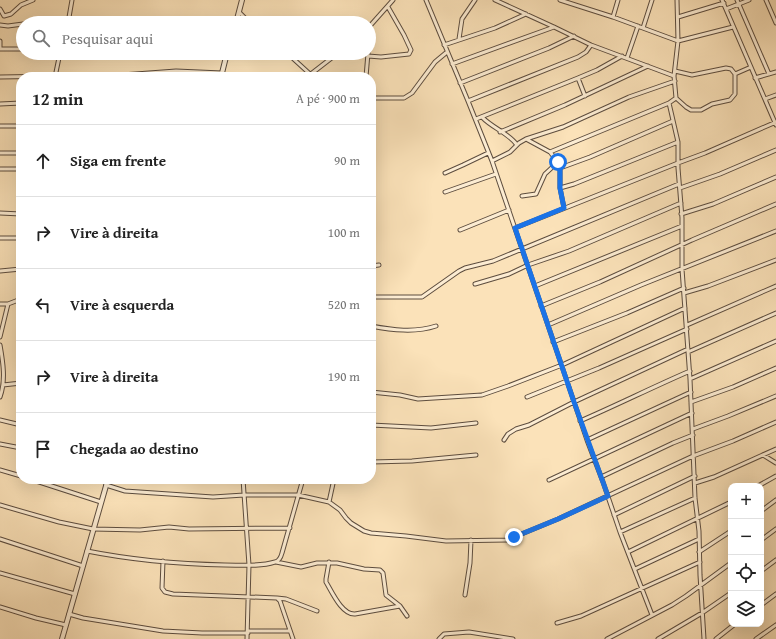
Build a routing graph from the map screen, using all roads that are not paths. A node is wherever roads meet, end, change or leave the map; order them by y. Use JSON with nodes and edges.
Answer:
{"nodes":[{"id":1,"x":33,"y":0,"type":"edge"},
{"id":2,"x":72,"y":0,"type":"edge"},
{"id":3,"x":242,"y":0,"type":"edge"},
{"id":4,"x":393,"y":0,"type":"edge"},
{"id":5,"x":426,"y":0,"type":"edge"},
{"id":6,"x":474,"y":0,"type":"edge"},
{"id":7,"x":495,"y":0,"type":"edge"},
{"id":8,"x":562,"y":0,"type":"edge"},
{"id":9,"x":618,"y":0,"type":"edge"},
{"id":10,"x":652,"y":0,"type":"edge"},
{"id":11,"x":677,"y":0,"type":"edge"},
{"id":12,"x":737,"y":0,"type":"edge"},
{"id":13,"x":749,"y":0,"type":"edge"},
{"id":14,"x":766,"y":0,"type":"edge"},
{"id":15,"x":723,"y":2,"type":"edge"},
{"id":16,"x":739,"y":4,"type":"junction"},
{"id":17,"x":388,"y":7,"type":"junction"},
{"id":18,"x":0,"y":9,"type":"edge"},
{"id":19,"x":726,"y":9,"type":"junction"},
{"id":20,"x":239,"y":12,"type":"junction"},
{"id":21,"x":526,"y":14,"type":"junction"},
{"id":22,"x":70,"y":16,"type":"edge"},
{"id":23,"x":238,"y":16,"type":"edge"},
{"id":24,"x":243,"y":16,"type":"edge"},
{"id":25,"x":613,"y":17,"type":"junction"},
{"id":26,"x":678,"y":17,"type":"junction"},
{"id":27,"x":376,"y":20,"type":"edge"},
{"id":28,"x":776,"y":23,"type":"edge"},
{"id":29,"x":0,"y":25,"type":"edge"},
{"id":30,"x":16,"y":25,"type":"edge"},
{"id":31,"x":638,"y":26,"type":"junction"},
{"id":32,"x":554,"y":27,"type":"junction"},
{"id":33,"x":733,"y":27,"type":"junction"},
{"id":34,"x":643,"y":28,"type":"junction"},
{"id":35,"x":574,"y":36,"type":"junction"},
{"id":36,"x":0,"y":40,"type":"edge"},
{"id":37,"x":459,"y":40,"type":"junction"},
{"id":38,"x":678,"y":41,"type":"junction"},
{"id":39,"x":444,"y":45,"type":"junction"},
{"id":40,"x":591,"y":45,"type":"junction"},
{"id":41,"x":0,"y":49,"type":"edge"},
{"id":42,"x":16,"y":49,"type":"edge"},
{"id":43,"x":447,"y":52,"type":"junction"},
{"id":44,"x":376,"y":56,"type":"edge"},
{"id":45,"x":622,"y":56,"type":"junction"},
{"id":46,"x":627,"y":58,"type":"junction"},
{"id":47,"x":58,"y":60,"type":"edge"},
{"id":48,"x":225,"y":60,"type":"edge"},
{"id":49,"x":295,"y":60,"type":"edge"},
{"id":50,"x":329,"y":60,"type":"edge"},
{"id":51,"x":368,"y":60,"type":"edge"},
{"id":52,"x":452,"y":64,"type":"junction"},
{"id":53,"x":649,"y":66,"type":"junction"},
{"id":54,"x":751,"y":68,"type":"junction"},
{"id":55,"x":674,"y":71,"type":"junction"},
{"id":56,"x":56,"y":72,"type":"edge"},
{"id":57,"x":162,"y":72,"type":"edge"},
{"id":58,"x":187,"y":72,"type":"edge"},
{"id":59,"x":222,"y":72,"type":"edge"},
{"id":60,"x":308,"y":72,"type":"edge"},
{"id":61,"x":313,"y":72,"type":"edge"},
{"id":62,"x":366,"y":72,"type":"edge"},
{"id":63,"x":776,"y":72,"type":"edge"},
{"id":64,"x":735,"y":74,"type":"junction"},
{"id":65,"x":769,"y":74,"type":"junction"},
{"id":66,"x":674,"y":76,"type":"junction"},
{"id":67,"x":0,"y":77,"type":"edge"},
{"id":68,"x":16,"y":77,"type":"edge"},
{"id":69,"x":578,"y":78,"type":"junction"},
{"id":70,"x":755,"y":78,"type":"junction"},
{"id":71,"x":675,"y":80,"type":"junction"},
{"id":72,"x":460,"y":83,"type":"junction"},
{"id":73,"x":776,"y":95,"type":"edge"},
{"id":74,"x":585,"y":96,"type":"junction"},
{"id":75,"x":376,"y":98,"type":"edge"},
{"id":76,"x":676,"y":98,"type":"junction"},
{"id":77,"x":765,"y":99,"type":"junction"},
{"id":78,"x":468,"y":101,"type":"junction"},
{"id":79,"x":16,"y":103,"type":"edge"},
{"id":80,"x":670,"y":103,"type":"junction"},
{"id":81,"x":0,"y":104,"type":"edge"},
{"id":82,"x":482,"y":117,"type":"junction"},
{"id":83,"x":476,"y":119,"type":"junction"},
{"id":84,"x":673,"y":121,"type":"junction"},
{"id":85,"x":776,"y":123,"type":"edge"},
{"id":86,"x":0,"y":126,"type":"edge"},
{"id":87,"x":16,"y":126,"type":"edge"},
{"id":88,"x":500,"y":132,"type":"junction"},
{"id":89,"x":526,"y":139,"type":"junction"},
{"id":90,"x":678,"y":142,"type":"junction"},
{"id":91,"x":517,"y":145,"type":"junction"},
{"id":92,"x":776,"y":150,"type":"edge"},
{"id":93,"x":550,"y":152,"type":"junction"},
{"id":94,"x":0,"y":153,"type":"edge"},
{"id":95,"x":16,"y":153,"type":"edge"},
{"id":96,"x":488,"y":153,"type":"junction"},
{"id":97,"x":492,"y":161,"type":"junction"},
{"id":98,"x":558,"y":162,"type":"junction"},
{"id":99,"x":678,"y":163,"type":"junction"},
{"id":100,"x":560,"y":168,"type":"junction"},
{"id":101,"x":0,"y":169,"type":"edge"},
{"id":102,"x":16,"y":169,"type":"edge"},
{"id":103,"x":445,"y":172,"type":"dead end"},
{"id":104,"x":496,"y":174,"type":"junction"},
{"id":105,"x":776,"y":177,"type":"edge"},
{"id":106,"x":679,"y":184,"type":"junction"},
{"id":107,"x":560,"y":188,"type":"junction"},
{"id":108,"x":680,"y":188,"type":"junction"},
{"id":109,"x":445,"y":192,"type":"dead end"},
{"id":110,"x":522,"y":196,"type":"dead end"},
{"id":111,"x":681,"y":203,"type":"junction"},
{"id":112,"x":776,"y":204,"type":"edge"},
{"id":113,"x":564,"y":208,"type":"junction"},
{"id":114,"x":509,"y":210,"type":"junction"},
{"id":115,"x":0,"y":213,"type":"edge"},
{"id":116,"x":16,"y":214,"type":"edge"},
{"id":117,"x":682,"y":214,"type":"junction"},
{"id":118,"x":682,"y":226,"type":"junction"},
{"id":119,"x":515,"y":228,"type":"junction"},
{"id":120,"x":460,"y":230,"type":"dead end"},
{"id":121,"x":776,"y":231,"type":"edge"},
{"id":122,"x":0,"y":238,"type":"edge"},
{"id":123,"x":16,"y":238,"type":"edge"},
{"id":124,"x":682,"y":245,"type":"junction"},
{"id":125,"x":522,"y":248,"type":"junction"},
{"id":126,"x":776,"y":260,"type":"edge"},
{"id":127,"x":376,"y":265,"type":"edge"},
{"id":128,"x":379,"y":265,"type":"dead end"},
{"id":129,"x":528,"y":266,"type":"junction"},
{"id":130,"x":16,"y":269,"type":"edge"},
{"id":131,"x":682,"y":269,"type":"junction"},
{"id":132,"x":0,"y":270,"type":"edge"},
{"id":133,"x":476,"y":284,"type":"dead end"},
{"id":134,"x":535,"y":286,"type":"junction"},
{"id":135,"x":776,"y":286,"type":"edge"},
{"id":136,"x":684,"y":288,"type":"junction"},
{"id":137,"x":684,"y":293,"type":"junction"},
{"id":138,"x":376,"y":297,"type":"edge"},
{"id":139,"x":16,"y":300,"type":"edge"},
{"id":140,"x":0,"y":304,"type":"edge"},
{"id":141,"x":8,"y":304,"type":"junction"},
{"id":142,"x":541,"y":306,"type":"junction"},
{"id":143,"x":685,"y":308,"type":"junction"},
{"id":144,"x":776,"y":314,"type":"edge"},
{"id":145,"x":548,"y":325,"type":"junction"},
{"id":146,"x":687,"y":325,"type":"junction"},
{"id":147,"x":436,"y":326,"type":"dead end"},
{"id":148,"x":376,"y":327,"type":"edge"},
{"id":149,"x":687,"y":329,"type":"junction"},
{"id":150,"x":0,"y":337,"type":"edge"},
{"id":151,"x":776,"y":341,"type":"edge"},
{"id":152,"x":553,"y":342,"type":"junction"},
{"id":153,"x":0,"y":345,"type":"edge"},
{"id":154,"x":688,"y":350,"type":"junction"},
{"id":155,"x":562,"y":365,"type":"junction"},
{"id":156,"x":776,"y":368,"type":"edge"},
{"id":157,"x":690,"y":371,"type":"junction"},
{"id":158,"x":2,"y":375,"type":"edge"},
{"id":159,"x":690,"y":379,"type":"junction"},
{"id":160,"x":567,"y":382,"type":"junction"},
{"id":161,"x":16,"y":384,"type":"edge"},
{"id":162,"x":3,"y":385,"type":"junction"},
{"id":163,"x":691,"y":392,"type":"junction"},
{"id":164,"x":376,"y":393,"type":"edge"},
{"id":165,"x":776,"y":396,"type":"edge"},
{"id":166,"x":0,"y":397,"type":"edge"},
{"id":167,"x":528,"y":397,"type":"dead end"},
{"id":168,"x":574,"y":402,"type":"junction"},
{"id":169,"x":691,"y":402,"type":"junction"},
{"id":170,"x":692,"y":413,"type":"junction"},
{"id":171,"x":0,"y":420,"type":"edge"},
{"id":172,"x":580,"y":421,"type":"junction"},
{"id":173,"x":476,"y":422,"type":"dead end"},
{"id":174,"x":776,"y":422,"type":"edge"},
{"id":175,"x":16,"y":424,"type":"edge"},
{"id":176,"x":376,"y":425,"type":"edge"},
{"id":177,"x":693,"y":429,"type":"junction"},
{"id":178,"x":693,"y":435,"type":"junction"},
{"id":179,"x":504,"y":440,"type":"dead end"},
{"id":180,"x":587,"y":440,"type":"junction"},
{"id":181,"x":0,"y":444,"type":"edge"},
{"id":182,"x":16,"y":447,"type":"edge"},
{"id":183,"x":776,"y":449,"type":"edge"},
{"id":184,"x":763,"y":455,"type":"junction"},
{"id":185,"x":476,"y":456,"type":"dead end"},
{"id":186,"x":693,"y":456,"type":"junction"},
{"id":187,"x":594,"y":458,"type":"junction"},
{"id":188,"x":376,"y":462,"type":"edge"},
{"id":189,"x":776,"y":463,"type":"edge"},
{"id":190,"x":0,"y":470,"type":"edge"},
{"id":191,"x":16,"y":475,"type":"edge"},
{"id":192,"x":601,"y":476,"type":"junction"},
{"id":193,"x":695,"y":476,"type":"junction"},
{"id":194,"x":776,"y":476,"type":"edge"},
{"id":195,"x":549,"y":480,"type":"dead end"},
{"id":196,"x":695,"y":483,"type":"junction"},
{"id":197,"x":763,"y":483,"type":"edge"},
{"id":198,"x":45,"y":484,"type":"edge"},
{"id":199,"x":243,"y":484,"type":"edge"},
{"id":200,"x":301,"y":484,"type":"edge"},
{"id":201,"x":333,"y":484,"type":"edge"},
{"id":202,"x":106,"y":486,"type":"joint"},
{"id":203,"x":244,"y":495,"type":"junction"},
{"id":204,"x":298,"y":495,"type":"junction"},
{"id":205,"x":608,"y":496,"type":"junction"},
{"id":206,"x":695,"y":498,"type":"junction"},
{"id":207,"x":776,"y":500,"type":"edge"},
{"id":208,"x":101,"y":502,"type":"junction"},
{"id":209,"x":329,"y":502,"type":"junction"},
{"id":210,"x":728,"y":504,"type":"edge"},
{"id":211,"x":0,"y":505,"type":"edge"},
{"id":212,"x":764,"y":509,"type":"edge"},
{"id":213,"x":614,"y":514,"type":"junction"},
{"id":214,"x":698,"y":519,"type":"junction"},
{"id":215,"x":247,"y":528,"type":"junction"},
{"id":216,"x":290,"y":528,"type":"junction"},
{"id":217,"x":93,"y":529,"type":"junction"},
{"id":218,"x":776,"y":529,"type":"edge"},
{"id":219,"x":620,"y":532,"type":"junction"},
{"id":220,"x":728,"y":533,"type":"edge"},
{"id":221,"x":764,"y":538,"type":"edge"},
{"id":222,"x":0,"y":539,"type":"edge"},
{"id":223,"x":699,"y":539,"type":"junction"},
{"id":224,"x":471,"y":540,"type":"junction"},
{"id":225,"x":87,"y":551,"type":"junction"},
{"id":226,"x":628,"y":552,"type":"junction"},
{"id":227,"x":699,"y":552,"type":"junction"},
{"id":228,"x":776,"y":560,"type":"edge"},
{"id":229,"x":163,"y":561,"type":"junction"},
{"id":230,"x":276,"y":562,"type":"junction"},
{"id":231,"x":329,"y":562,"type":"junction"},
{"id":232,"x":700,"y":562,"type":"junction"},
{"id":233,"x":728,"y":564,"type":"edge"},
{"id":234,"x":249,"y":565,"type":"junction"},
{"id":235,"x":83,"y":566,"type":"junction"},
{"id":236,"x":635,"y":569,"type":"junction"},
{"id":237,"x":764,"y":569,"type":"edge"},
{"id":238,"x":0,"y":572,"type":"edge"},
{"id":239,"x":701,"y":585,"type":"junction"},
{"id":240,"x":642,"y":589,"type":"junction"},
{"id":241,"x":75,"y":594,"type":"junction"},
{"id":242,"x":776,"y":594,"type":"edge"},
{"id":243,"x":466,"y":595,"type":"dead end"},
{"id":244,"x":728,"y":595,"type":"edge"},
{"id":245,"x":248,"y":598,"type":"junction"},
{"id":246,"x":277,"y":598,"type":"junction"},
{"id":247,"x":764,"y":603,"type":"edge"},
{"id":248,"x":400,"y":606,"type":"junction"},
{"id":249,"x":0,"y":607,"type":"edge"},
{"id":250,"x":317,"y":611,"type":"dead end"},
{"id":251,"x":702,"y":613,"type":"junction"},
{"id":252,"x":69,"y":614,"type":"junction"},
{"id":253,"x":652,"y":615,"type":"junction"},
{"id":254,"x":407,"y":616,"type":"dead end"},
{"id":255,"x":557,"y":623,"type":"dead end"},
{"id":256,"x":66,"y":625,"type":"junction"},
{"id":257,"x":776,"y":625,"type":"edge"},
{"id":258,"x":731,"y":627,"type":"edge"},
{"id":259,"x":289,"y":631,"type":"junction"},
{"id":260,"x":248,"y":632,"type":"junction"},
{"id":261,"x":497,"y":638,"type":"edge"},
{"id":262,"x":62,"y":639,"type":"edge"},
{"id":263,"x":247,"y":639,"type":"edge"},
{"id":264,"x":293,"y":639,"type":"edge"},
{"id":265,"x":438,"y":639,"type":"edge"},
{"id":266,"x":513,"y":639,"type":"edge"},
{"id":267,"x":607,"y":639,"type":"edge"},
{"id":268,"x":658,"y":639,"type":"edge"},
{"id":269,"x":704,"y":639,"type":"edge"},
{"id":270,"x":716,"y":639,"type":"edge"},
{"id":271,"x":756,"y":639,"type":"edge"}],
"edges":[{"from":1,"to":18,"type":"street"},
{"from":2,"to":22,"type":"street"},
{"from":3,"to":20,"type":"street"},
{"from":4,"to":17,"type":"street"},
{"from":5,"to":39,"type":"street"},
{"from":6,"to":37,"type":"street"},
{"from":7,"to":21,"type":"street"},
{"from":8,"to":25,"type":"street"},
{"from":9,"to":25,"type":"street"},
{"from":10,"to":34,"type":"street"},
{"from":11,"to":26,"type":"street"},
{"from":12,"to":16,"type":"street"},
{"from":13,"to":16,"type":"street"},
{"from":14,"to":28,"type":"street"},
{"from":15,"to":19,"type":"street"},
{"from":15,"to":26,"type":"street"},
{"from":16,"to":19,"type":"street"},
{"from":16,"to":65,"type":"street"},
{"from":17,"to":27,"type":"street"},
{"from":17,"to":44,"type":"street"},
{"from":19,"to":33,"type":"street"},
{"from":20,"to":23,"type":"street"},
{"from":20,"to":24,"type":"street"},
{"from":21,"to":32,"type":"street"},
{"from":21,"to":37,"type":"street"},
{"from":25,"to":31,"type":"street"},
{"from":26,"to":38,"type":"street"},
{"from":29,"to":30,"type":"street"},
{"from":31,"to":34,"type":"street"},
{"from":31,"to":46,"type":"street"},
{"from":32,"to":35,"type":"street"},
{"from":32,"to":52,"type":"street"},
{"from":33,"to":38,"type":"street"},
{"from":33,"to":54,"type":"street"},
{"from":34,"to":38,"type":"street"},
{"from":35,"to":40,"type":"street"},
{"from":35,"to":72,"type":"street"},
{"from":36,"to":41,"type":"street"},
{"from":37,"to":39,"type":"street"},
{"from":38,"to":55,"type":"street"},
{"from":39,"to":43,"type":"street"},
{"from":40,"to":45,"type":"street"},
{"from":40,"to":78,"type":"street"},
{"from":41,"to":42,"type":"street"},
{"from":43,"to":52,"type":"street"},
{"from":43,"to":75,"type":"street"},
{"from":45,"to":46,"type":"street"},
{"from":45,"to":69,"type":"street"},
{"from":46,"to":53,"type":"street"},
{"from":47,"to":56,"type":"street"},
{"from":48,"to":59,"type":"street"},
{"from":49,"to":60,"type":"street"},
{"from":50,"to":61,"type":"street"},
{"from":51,"to":62,"type":"street"},
{"from":52,"to":72,"type":"street"},
{"from":53,"to":66,"type":"street"},
{"from":53,"to":74,"type":"street"},
{"from":54,"to":64,"type":"street"},
{"from":54,"to":70,"type":"street"},
{"from":55,"to":64,"type":"street"},
{"from":55,"to":66,"type":"street"},
{"from":57,"to":58,"type":"street"},
{"from":63,"to":65,"type":"street"},
{"from":64,"to":76,"type":"street"},
{"from":65,"to":70,"type":"street"},
{"from":66,"to":71,"type":"street"},
{"from":67,"to":68,"type":"street"},
{"from":69,"to":74,"type":"street"},
{"from":69,"to":82,"type":"street"},
{"from":70,"to":77,"type":"street"},
{"from":71,"to":76,"type":"street"},
{"from":71,"to":89,"type":"street"},
{"from":72,"to":78,"type":"street"},
{"from":73,"to":77,"type":"street"},
{"from":74,"to":88,"type":"street"},
{"from":76,"to":80,"type":"street"},
{"from":77,"to":85,"type":"street"},
{"from":78,"to":83,"type":"street"},
{"from":79,"to":81,"type":"street"},
{"from":80,"to":84,"type":"street"},
{"from":80,"to":93,"type":"street"},
{"from":82,"to":83,"type":"street"},
{"from":82,"to":88,"type":"street"},
{"from":83,"to":96,"type":"street"},
{"from":84,"to":90,"type":"street"},
{"from":84,"to":100,"type":"street"},
{"from":85,"to":99,"type":"street"},
{"from":86,"to":87,"type":"street"},
{"from":88,"to":91,"type":"street"},
{"from":89,"to":91,"type":"street"},
{"from":89,"to":93,"type":"street"},
{"from":90,"to":99,"type":"street"},
{"from":90,"to":107,"type":"street"},
{"from":91,"to":97,"type":"street"},
{"from":92,"to":108,"type":"street"},
{"from":93,"to":98,"type":"street"},
{"from":94,"to":95,"type":"street"},
{"from":96,"to":97,"type":"street"},
{"from":96,"to":103,"type":"street"},
{"from":97,"to":104,"type":"street"},
{"from":98,"to":100,"type":"street"},
{"from":98,"to":110,"type":"street"},
{"from":99,"to":106,"type":"street"},
{"from":99,"to":113,"type":"street"},
{"from":100,"to":107,"type":"street"},
{"from":101,"to":102,"type":"street"},
{"from":104,"to":109,"type":"street"},
{"from":104,"to":114,"type":"street"},
{"from":105,"to":117,"type":"street"},
{"from":106,"to":108,"type":"street"},
{"from":106,"to":125,"type":"street"},
{"from":107,"to":113,"type":"street"},
{"from":108,"to":111,"type":"street"},
{"from":111,"to":117,"type":"street"},
{"from":111,"to":129,"type":"street"},
{"from":112,"to":124,"type":"street"},
{"from":113,"to":119,"type":"street"},
{"from":114,"to":119,"type":"street"},
{"from":114,"to":120,"type":"street"},
{"from":115,"to":116,"type":"street"},
{"from":117,"to":118,"type":"street"},
{"from":118,"to":124,"type":"street"},
{"from":118,"to":134,"type":"street"},
{"from":119,"to":125,"type":"street"},
{"from":121,"to":131,"type":"street"},
{"from":122,"to":123,"type":"street"},
{"from":124,"to":131,"type":"street"},
{"from":124,"to":142,"type":"street"},
{"from":125,"to":129,"type":"street"},
{"from":125,"to":138,"type":"street"},
{"from":126,"to":137,"type":"street"},
{"from":127,"to":128,"type":"street"},
{"from":129,"to":133,"type":"street"},
{"from":129,"to":134,"type":"street"},
{"from":130,"to":132,"type":"street"},
{"from":131,"to":136,"type":"street"},
{"from":131,"to":145,"type":"street"},
{"from":134,"to":142,"type":"street"},
{"from":135,"to":146,"type":"street"},
{"from":136,"to":137,"type":"street"},
{"from":136,"to":152,"type":"street"},
{"from":137,"to":143,"type":"street"},
{"from":139,"to":141,"type":"street"},
{"from":140,"to":141,"type":"street"},
{"from":141,"to":150,"type":"street"},
{"from":142,"to":145,"type":"street"},
{"from":143,"to":146,"type":"street"},
{"from":143,"to":155,"type":"street"},
{"from":144,"to":154,"type":"street"},
{"from":145,"to":152,"type":"street"},
{"from":146,"to":149,"type":"street"},
{"from":147,"to":148,"type":"street"},
{"from":149,"to":154,"type":"street"},
{"from":149,"to":160,"type":"street"},
{"from":151,"to":159,"type":"street"},
{"from":152,"to":155,"type":"street"},
{"from":153,"to":158,"type":"street"},
{"from":154,"to":157,"type":"street"},
{"from":154,"to":168,"type":"street"},
{"from":155,"to":160,"type":"street"},
{"from":155,"to":164,"type":"street"},
{"from":156,"to":169,"type":"street"},
{"from":157,"to":159,"type":"street"},
{"from":157,"to":172,"type":"street"},
{"from":158,"to":162,"type":"street"},
{"from":159,"to":163,"type":"street"},
{"from":160,"to":167,"type":"street"},
{"from":160,"to":168,"type":"street"},
{"from":161,"to":162,"type":"street"},
{"from":162,"to":166,"type":"street"},
{"from":163,"to":169,"type":"street"},
{"from":163,"to":180,"type":"street"},
{"from":165,"to":177,"type":"street"},
{"from":168,"to":172,"type":"street"},
{"from":168,"to":179,"type":"street"},
{"from":169,"to":170,"type":"street"},
{"from":170,"to":177,"type":"street"},
{"from":170,"to":187,"type":"street"},
{"from":171,"to":175,"type":"street"},
{"from":172,"to":180,"type":"street"},
{"from":173,"to":176,"type":"street"},
{"from":174,"to":186,"type":"street"},
{"from":177,"to":178,"type":"street"},
{"from":178,"to":186,"type":"street"},
{"from":178,"to":192,"type":"street"},
{"from":180,"to":187,"type":"street"},
{"from":181,"to":182,"type":"street"},
{"from":183,"to":184,"type":"street"},
{"from":184,"to":189,"type":"street"},
{"from":184,"to":196,"type":"street"},
{"from":185,"to":188,"type":"street"},
{"from":186,"to":193,"type":"street"},
{"from":186,"to":205,"type":"street"},
{"from":187,"to":192,"type":"street"},
{"from":187,"to":195,"type":"street"},
{"from":190,"to":191,"type":"street"},
{"from":192,"to":205,"type":"street"},
{"from":193,"to":196,"type":"street"},
{"from":193,"to":213,"type":"street"},
{"from":194,"to":197,"type":"street"},
{"from":196,"to":206,"type":"street"},
{"from":198,"to":208,"type":"street"},
{"from":199,"to":203,"type":"street"},
{"from":200,"to":204,"type":"street"},
{"from":201,"to":209,"type":"street"},
{"from":202,"to":203,"type":"street"},
{"from":202,"to":208,"type":"street"},
{"from":203,"to":204,"type":"street"},
{"from":203,"to":215,"type":"street"},
{"from":204,"to":209,"type":"street"},
{"from":204,"to":216,"type":"street"},
{"from":205,"to":213,"type":"street"},
{"from":205,"to":224,"type":"street"},
{"from":206,"to":214,"type":"street"},
{"from":206,"to":219,"type":"street"},
{"from":207,"to":212,"type":"street"},
{"from":208,"to":217,"type":"street"},
{"from":209,"to":224,"type":"street"},
{"from":210,"to":214,"type":"street"},
{"from":211,"to":217,"type":"street"},
{"from":213,"to":219,"type":"street"},
{"from":214,"to":223,"type":"street"},
{"from":214,"to":226,"type":"street"},
{"from":215,"to":216,"type":"street"},
{"from":215,"to":217,"type":"street"},
{"from":215,"to":234,"type":"street"},
{"from":216,"to":230,"type":"street"},
{"from":217,"to":225,"type":"street"},
{"from":218,"to":221,"type":"street"},
{"from":219,"to":226,"type":"street"},
{"from":220,"to":227,"type":"street"},
{"from":222,"to":235,"type":"street"},
{"from":223,"to":227,"type":"street"},
{"from":223,"to":236,"type":"street"},
{"from":224,"to":243,"type":"street"},
{"from":225,"to":229,"type":"street"},
{"from":225,"to":235,"type":"street"},
{"from":226,"to":236,"type":"street"},
{"from":227,"to":232,"type":"street"},
{"from":228,"to":237,"type":"street"},
{"from":229,"to":234,"type":"street"},
{"from":229,"to":245,"type":"street"},
{"from":230,"to":231,"type":"street"},
{"from":230,"to":234,"type":"street"},
{"from":231,"to":248,"type":"street"},
{"from":231,"to":248,"type":"street"},
{"from":232,"to":239,"type":"street"},
{"from":232,"to":240,"type":"street"},
{"from":233,"to":239,"type":"street"},
{"from":234,"to":245,"type":"street"},
{"from":235,"to":241,"type":"street"},
{"from":236,"to":240,"type":"street"},
{"from":238,"to":241,"type":"street"},
{"from":239,"to":251,"type":"street"},
{"from":239,"to":253,"type":"street"},
{"from":240,"to":253,"type":"street"},
{"from":240,"to":255,"type":"street"},
{"from":241,"to":252,"type":"street"},
{"from":242,"to":247,"type":"street"},
{"from":244,"to":251,"type":"street"},
{"from":245,"to":246,"type":"street"},
{"from":245,"to":260,"type":"street"},
{"from":246,"to":250,"type":"street"},
{"from":246,"to":259,"type":"street"},
{"from":248,"to":254,"type":"street"},
{"from":249,"to":256,"type":"street"},
{"from":251,"to":268,"type":"street"},
{"from":251,"to":269,"type":"street"},
{"from":252,"to":256,"type":"street"},
{"from":252,"to":260,"type":"street"},
{"from":253,"to":267,"type":"street"},
{"from":256,"to":262,"type":"street"},
{"from":257,"to":271,"type":"street"},
{"from":258,"to":270,"type":"street"},
{"from":259,"to":260,"type":"street"},
{"from":259,"to":264,"type":"street"},
{"from":260,"to":263,"type":"street"},
{"from":261,"to":265,"type":"street"},
{"from":261,"to":266,"type":"street"}]}
